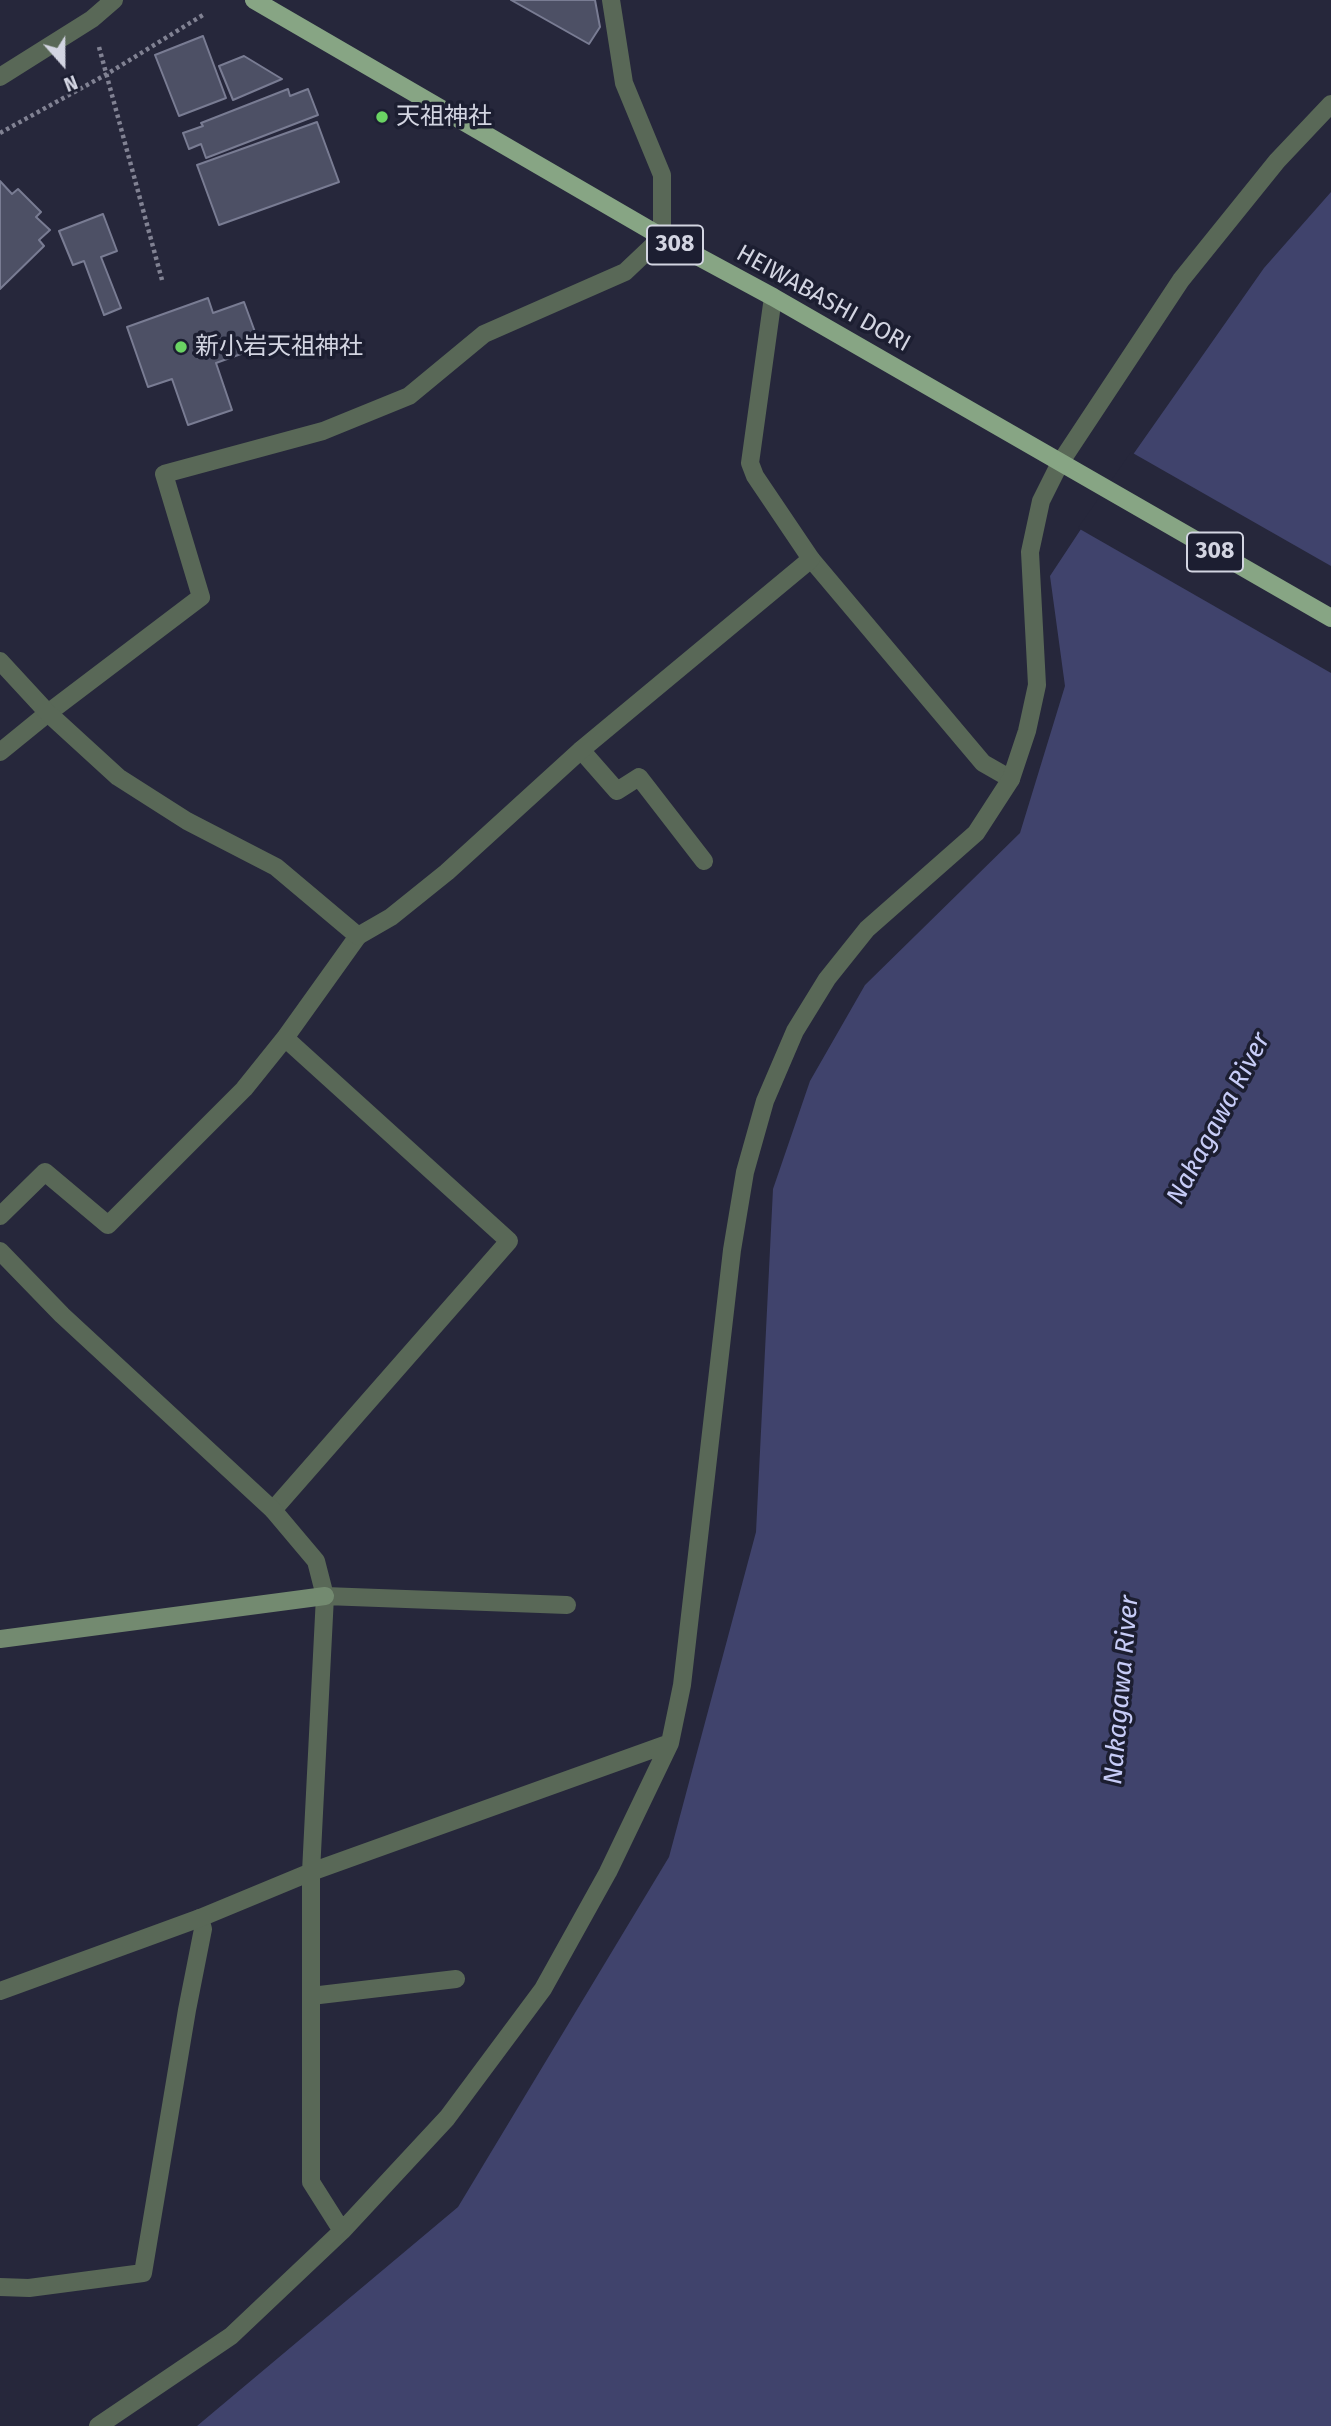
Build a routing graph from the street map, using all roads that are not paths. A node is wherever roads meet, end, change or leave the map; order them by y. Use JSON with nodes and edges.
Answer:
{"nodes":[{"id":1,"x":114,"y":0,"type":"edge"},
{"id":2,"x":254,"y":0,"type":"edge"},
{"id":3,"x":611,"y":0,"type":"edge"},
{"id":4,"x":0,"y":77,"type":"edge"},
{"id":5,"x":1331,"y":104,"type":"edge"},
{"id":6,"x":662,"y":237,"type":"junction"},
{"id":7,"x":773,"y":297,"type":"junction"},
{"id":8,"x":1060,"y":463,"type":"junction"},
{"id":9,"x":811,"y":559,"type":"junction"},
{"id":10,"x":1331,"y":618,"type":"edge"},
{"id":11,"x":0,"y":661,"type":"edge"},
{"id":12,"x":48,"y":713,"type":"junction"},
{"id":13,"x":581,"y":750,"type":"junction"},
{"id":14,"x":0,"y":752,"type":"edge"},
{"id":15,"x":1011,"y":779,"type":"junction"},
{"id":16,"x":704,"y":861,"type":"dead end"},
{"id":17,"x":358,"y":936,"type":"junction"},
{"id":18,"x":285,"y":1038,"type":"junction"},
{"id":19,"x":0,"y":1216,"type":"edge"},
{"id":20,"x":0,"y":1251,"type":"edge"},
{"id":21,"x":273,"y":1510,"type":"junction"},
{"id":22,"x":325,"y":1596,"type":"junction"},
{"id":23,"x":567,"y":1605,"type":"dead end"},
{"id":24,"x":0,"y":1639,"type":"edge"},
{"id":25,"x":670,"y":1743,"type":"junction"},
{"id":26,"x":311,"y":1872,"type":"junction"},
{"id":27,"x":200,"y":1917,"type":"junction"},
{"id":28,"x":456,"y":1979,"type":"dead end"},
{"id":29,"x":0,"y":1991,"type":"edge"},
{"id":30,"x":311,"y":1996,"type":"junction"},
{"id":31,"x":342,"y":2231,"type":"junction"},
{"id":32,"x":0,"y":2287,"type":"edge"},
{"id":33,"x":98,"y":2426,"type":"edge"}],
"edges":[{"from":1,"to":4,"type":"street"},
{"from":2,"to":6,"type":"main road","name":"HEIWABASHI DORI","number":"308"},
{"from":3,"to":6,"type":"street"},
{"from":5,"to":8,"type":"street"},
{"from":6,"to":7,"type":"main road","name":"HEIWABASHI DORI","number":"308"},
{"from":6,"to":12,"type":"street"},
{"from":7,"to":8,"type":"main road","name":"HEIWABASHI DORI","number":"308"},
{"from":7,"to":9,"type":"street"},
{"from":8,"to":10,"type":"main road","name":"HEIWABASHI DORI","number":"308"},
{"from":8,"to":15,"type":"street"},
{"from":9,"to":13,"type":"street"},
{"from":9,"to":15,"type":"street"},
{"from":11,"to":12,"type":"street"},
{"from":12,"to":14,"type":"street"},
{"from":12,"to":17,"type":"street"},
{"from":13,"to":16,"type":"street"},
{"from":13,"to":17,"type":"street"},
{"from":15,"to":25,"type":"street"},
{"from":17,"to":18,"type":"street"},
{"from":18,"to":19,"type":"street"},
{"from":18,"to":21,"type":"street"},
{"from":20,"to":21,"type":"street"},
{"from":21,"to":22,"type":"street"},
{"from":22,"to":23,"type":"street"},
{"from":22,"to":24,"type":"street"},
{"from":22,"to":26,"type":"street"},
{"from":25,"to":26,"type":"street"},
{"from":25,"to":31,"type":"street"},
{"from":26,"to":27,"type":"street"},
{"from":26,"to":30,"type":"street"},
{"from":27,"to":29,"type":"street"},
{"from":27,"to":32,"type":"street"},
{"from":28,"to":30,"type":"street"},
{"from":30,"to":31,"type":"street"},
{"from":31,"to":33,"type":"street"}]}
